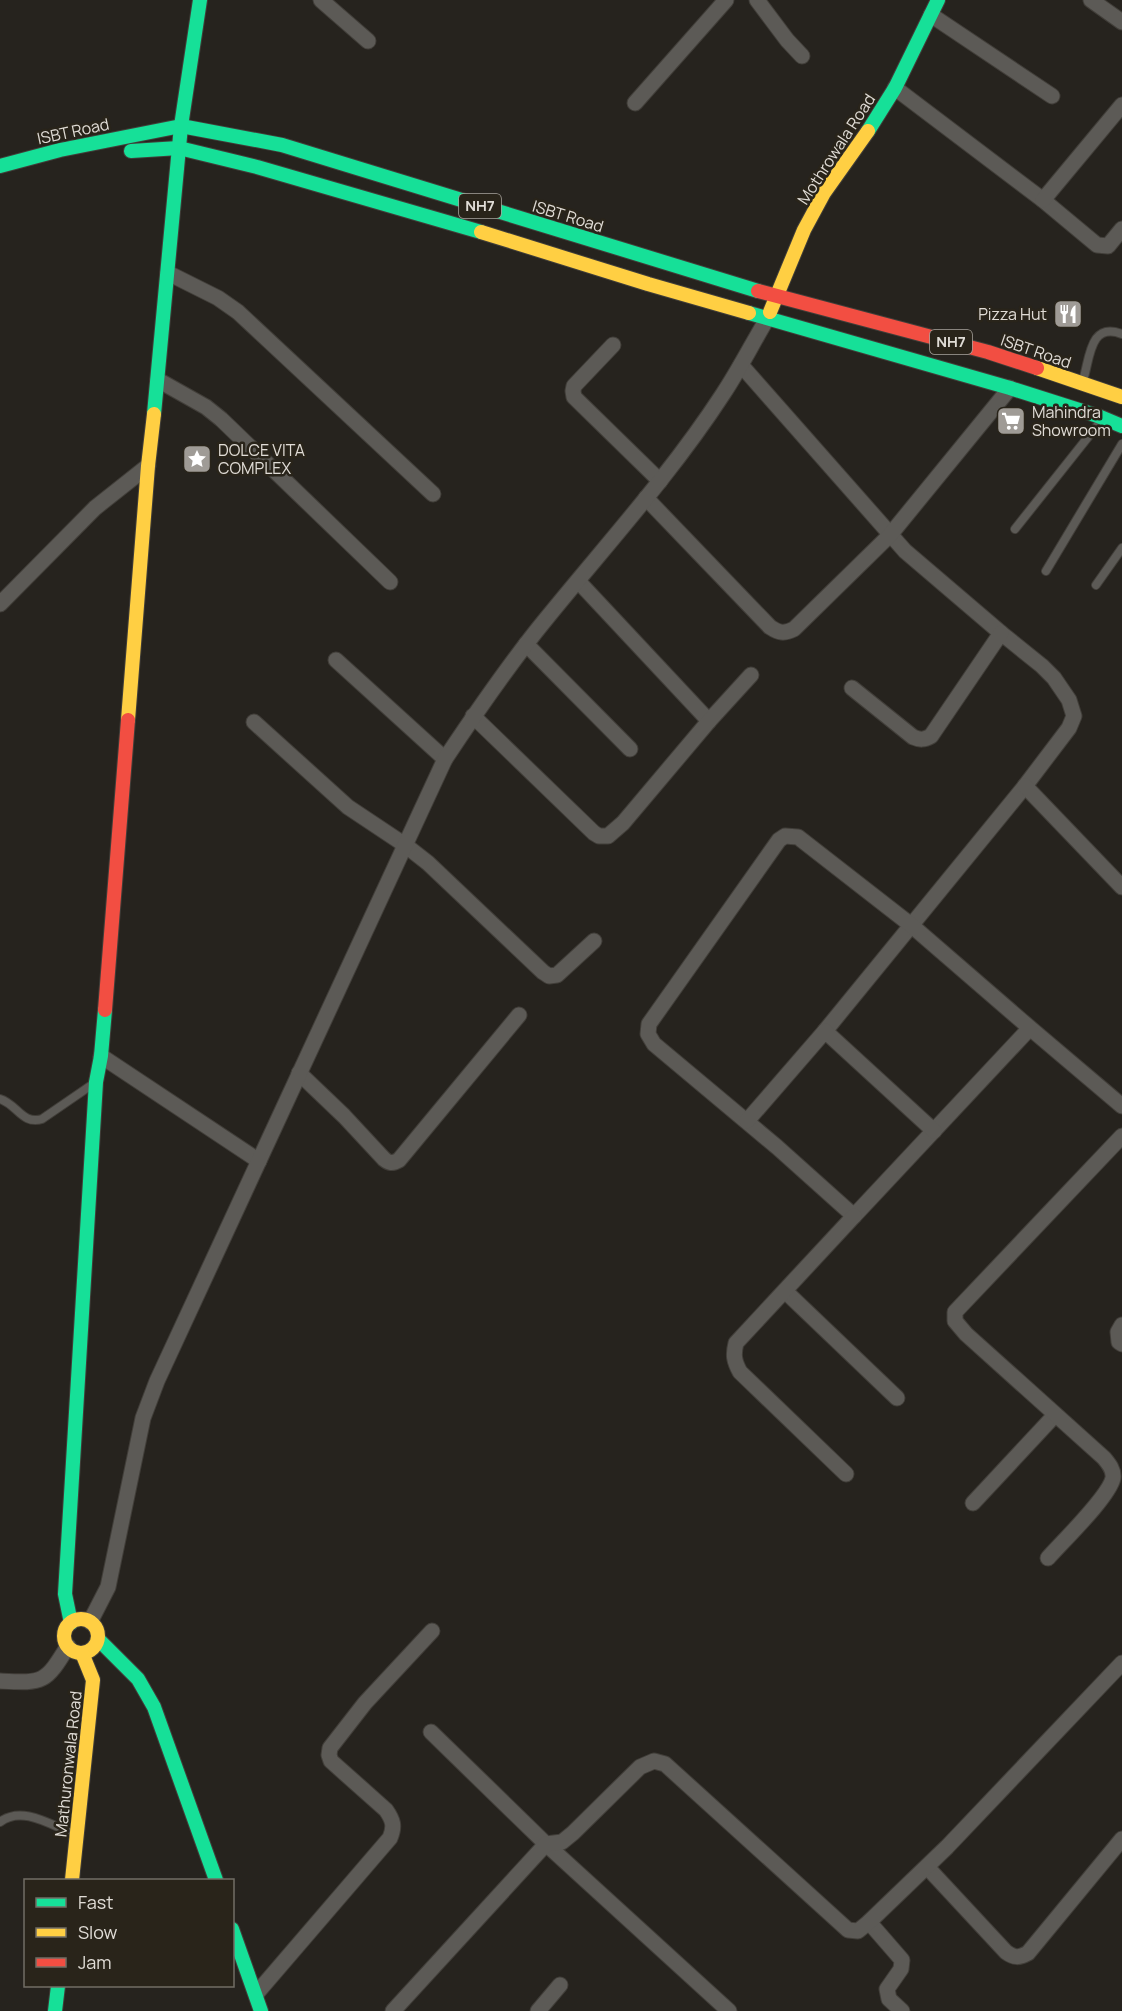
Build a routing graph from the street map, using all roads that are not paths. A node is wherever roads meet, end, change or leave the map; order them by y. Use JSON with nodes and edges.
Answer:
{"nodes":[{"id":1,"x":200,"y":0,"type":"edge"},
{"id":2,"x":321,"y":0,"type":"edge"},
{"id":3,"x":726,"y":0,"type":"edge"},
{"id":4,"x":757,"y":0,"type":"edge"},
{"id":5,"x":938,"y":0,"type":"edge"},
{"id":6,"x":1091,"y":0,"type":"edge"},
{"id":7,"x":932,"y":15,"type":"junction"},
{"id":8,"x":1122,"y":22,"type":"edge"},
{"id":9,"x":368,"y":40,"type":"dead end"},
{"id":10,"x":802,"y":56,"type":"dead end"},
{"id":11,"x":895,"y":88,"type":"junction"},
{"id":12,"x":1052,"y":96,"type":"dead end"},
{"id":13,"x":635,"y":103,"type":"dead end"},
{"id":14,"x":1122,"y":105,"type":"edge"},
{"id":15,"x":181,"y":126,"type":"junction"},
{"id":16,"x":179,"y":148,"type":"junction"},
{"id":17,"x":88,"y":158,"type":"dead end"},
{"id":18,"x":0,"y":165,"type":"edge"},
{"id":19,"x":54,"y":166,"type":"dead end"},
{"id":20,"x":0,"y":178,"type":"edge"},
{"id":21,"x":1043,"y":200,"type":"junction"},
{"id":22,"x":1122,"y":229,"type":"edge"},
{"id":23,"x":168,"y":273,"type":"junction"},
{"id":24,"x":776,"y":296,"type":"junction"},
{"id":25,"x":766,"y":319,"type":"junction"},
{"id":26,"x":1122,"y":334,"type":"edge"},
{"id":27,"x":613,"y":345,"type":"dead end"},
{"id":28,"x":741,"y":364,"type":"junction"},
{"id":29,"x":158,"y":380,"type":"junction"},
{"id":30,"x":1082,"y":385,"type":"junction"},
{"id":31,"x":1010,"y":388,"type":"junction"},
{"id":32,"x":1122,"y":398,"type":"edge"},
{"id":33,"x":1103,"y":418,"type":"junction"},
{"id":34,"x":1122,"y":426,"type":"edge"},
{"id":35,"x":1122,"y":444,"type":"edge"},
{"id":36,"x":148,"y":466,"type":"junction"},
{"id":37,"x":660,"y":481,"type":"junction"},
{"id":38,"x":433,"y":494,"type":"dead end"},
{"id":39,"x":646,"y":498,"type":"junction"},
{"id":40,"x":1015,"y":529,"type":"dead end"},
{"id":41,"x":890,"y":535,"type":"junction"},
{"id":42,"x":1122,"y":548,"type":"edge"},
{"id":43,"x":1046,"y":571,"type":"dead end"},
{"id":44,"x":578,"y":581,"type":"junction"},
{"id":45,"x":390,"y":582,"type":"dead end"},
{"id":46,"x":1096,"y":585,"type":"dead end"},
{"id":47,"x":0,"y":604,"type":"edge"},
{"id":48,"x":1001,"y":633,"type":"junction"},
{"id":49,"x":526,"y":644,"type":"junction"},
{"id":50,"x":336,"y":660,"type":"dead end"},
{"id":51,"x":751,"y":675,"type":"dead end"},
{"id":52,"x":852,"y":688,"type":"dead end"},
{"id":53,"x":473,"y":716,"type":"junction"},
{"id":54,"x":709,"y":721,"type":"junction"},
{"id":55,"x":254,"y":722,"type":"dead end"},
{"id":56,"x":630,"y":749,"type":"dead end"},
{"id":57,"x":445,"y":759,"type":"junction"},
{"id":58,"x":1025,"y":786,"type":"junction"},
{"id":59,"x":405,"y":845,"type":"junction"},
{"id":60,"x":1122,"y":887,"type":"edge"},
{"id":61,"x":911,"y":925,"type":"junction"},
{"id":62,"x":594,"y":941,"type":"dead end"},
{"id":63,"x":519,"y":1015,"type":"dead end"},
{"id":64,"x":1030,"y":1028,"type":"junction"},
{"id":65,"x":825,"y":1031,"type":"junction"},
{"id":66,"x":101,"y":1056,"type":"junction"},
{"id":67,"x":299,"y":1073,"type":"junction"},
{"id":68,"x":96,"y":1082,"type":"junction"},
{"id":69,"x":0,"y":1099,"type":"edge"},
{"id":70,"x":1122,"y":1106,"type":"edge"},
{"id":71,"x":747,"y":1121,"type":"junction"},
{"id":72,"x":934,"y":1131,"type":"junction"},
{"id":73,"x":1122,"y":1136,"type":"edge"},
{"id":74,"x":259,"y":1161,"type":"junction"},
{"id":75,"x":854,"y":1216,"type":"junction"},
{"id":76,"x":785,"y":1291,"type":"junction"},
{"id":77,"x":1122,"y":1325,"type":"edge"},
{"id":78,"x":1122,"y":1344,"type":"edge"},
{"id":79,"x":897,"y":1398,"type":"dead end"},
{"id":80,"x":1055,"y":1415,"type":"junction"},
{"id":81,"x":846,"y":1474,"type":"dead end"},
{"id":82,"x":973,"y":1503,"type":"dead end"},
{"id":83,"x":1048,"y":1558,"type":"dead end"},
{"id":84,"x":90,"y":1622,"type":"junction"},
{"id":85,"x":71,"y":1623,"type":"junction"},
{"id":86,"x":432,"y":1631,"type":"dead end"},
{"id":87,"x":98,"y":1639,"type":"junction"},
{"id":88,"x":75,"y":1650,"type":"junction"},
{"id":89,"x":1122,"y":1663,"type":"edge"},
{"id":90,"x":0,"y":1681,"type":"edge"},
{"id":91,"x":431,"y":1732,"type":"dead end"},
{"id":92,"x":0,"y":1822,"type":"edge"},
{"id":93,"x":77,"y":1835,"type":"junction"},
{"id":94,"x":1122,"y":1839,"type":"edge"},
{"id":95,"x":546,"y":1844,"type":"junction"},
{"id":96,"x":927,"y":1867,"type":"junction"},
{"id":97,"x":72,"y":1879,"type":"edge"},
{"id":98,"x":215,"y":1879,"type":"edge"},
{"id":99,"x":869,"y":1922,"type":"junction"},
{"id":100,"x":234,"y":1934,"type":"edge"},
{"id":101,"x":560,"y":1985,"type":"dead end"},
{"id":102,"x":58,"y":1987,"type":"edge"},
{"id":103,"x":256,"y":1994,"type":"junction"},
{"id":104,"x":55,"y":2011,"type":"edge"},
{"id":105,"x":261,"y":2011,"type":"edge"},
{"id":106,"x":393,"y":2011,"type":"edge"},
{"id":107,"x":538,"y":2011,"type":"edge"},
{"id":108,"x":729,"y":2011,"type":"edge"},
{"id":109,"x":902,"y":2011,"type":"edge"}],
"edges":[{"from":1,"to":15,"type":"main road"},
{"from":2,"to":9,"type":"street"},
{"from":3,"to":13,"type":"street"},
{"from":4,"to":10,"type":"street"},
{"from":5,"to":7,"type":"main road","name":"Mothrowala Road"},
{"from":6,"to":8,"type":"street"},
{"from":7,"to":11,"type":"main road","name":"Mothrowala Road"},
{"from":7,"to":12,"type":"street"},
{"from":11,"to":21,"type":"street"},
{"from":11,"to":24,"type":"main road","name":"Mothrowala Road"},
{"from":14,"to":21,"type":"street"},
{"from":15,"to":16,"type":"main road"},
{"from":15,"to":18,"type":"main road","name":"ISBT Road","number":"NH7"},
{"from":15,"to":24,"type":"main road","name":"ISBT Road","number":"NH7"},
{"from":16,"to":17,"type":"main road","number":"NH7"},
{"from":16,"to":23,"type":"main road"},
{"from":16,"to":25,"type":"main road","number":"NH7"},
{"from":19,"to":20,"type":"main road"},
{"from":21,"to":22,"type":"street"},
{"from":23,"to":29,"type":"main road"},
{"from":23,"to":38,"type":"street"},
{"from":24,"to":25,"type":"main road","name":"Mothrowala Road"},
{"from":24,"to":30,"type":"main road","name":"ISBT Road","number":"NH7"},
{"from":25,"to":28,"type":"street"},
{"from":25,"to":31,"type":"main road"},
{"from":26,"to":30,"type":"lane"},
{"from":27,"to":37,"type":"street"},
{"from":28,"to":37,"type":"street"},
{"from":28,"to":41,"type":"street"},
{"from":29,"to":36,"type":"main road"},
{"from":29,"to":45,"type":"street"},
{"from":30,"to":32,"type":"main road","name":"ISBT Road","number":"NH7"},
{"from":31,"to":33,"type":"main road"},
{"from":31,"to":41,"type":"street"},
{"from":33,"to":34,"type":"main road"},
{"from":33,"to":40,"type":"lane"},
{"from":35,"to":43,"type":"lane"},
{"from":36,"to":47,"type":"street"},
{"from":36,"to":66,"type":"main road"},
{"from":37,"to":39,"type":"street"},
{"from":39,"to":41,"type":"street"},
{"from":39,"to":44,"type":"street"},
{"from":41,"to":48,"type":"street"},
{"from":42,"to":46,"type":"lane"},
{"from":44,"to":49,"type":"street"},
{"from":44,"to":54,"type":"street"},
{"from":48,"to":52,"type":"street"},
{"from":48,"to":58,"type":"street"},
{"from":49,"to":53,"type":"street"},
{"from":49,"to":56,"type":"street"},
{"from":50,"to":57,"type":"street"},
{"from":51,"to":54,"type":"street"},
{"from":53,"to":54,"type":"street"},
{"from":53,"to":57,"type":"street"},
{"from":55,"to":59,"type":"street"},
{"from":57,"to":59,"type":"street"},
{"from":58,"to":60,"type":"street"},
{"from":58,"to":61,"type":"street"},
{"from":59,"to":62,"type":"street"},
{"from":59,"to":67,"type":"street"},
{"from":61,"to":64,"type":"street"},
{"from":61,"to":65,"type":"street"},
{"from":61,"to":71,"type":"street"},
{"from":63,"to":67,"type":"street"},
{"from":64,"to":70,"type":"street"},
{"from":64,"to":72,"type":"street"},
{"from":65,"to":71,"type":"street"},
{"from":65,"to":72,"type":"street"},
{"from":66,"to":68,"type":"main road"},
{"from":66,"to":74,"type":"street"},
{"from":67,"to":74,"type":"street"},
{"from":68,"to":69,"type":"lane"},
{"from":68,"to":85,"type":"main road"},
{"from":71,"to":75,"type":"street"},
{"from":72,"to":75,"type":"street"},
{"from":73,"to":80,"type":"street"},
{"from":74,"to":84,"type":"street"},
{"from":75,"to":76,"type":"street"},
{"from":76,"to":79,"type":"street"},
{"from":76,"to":81,"type":"street"},
{"from":77,"to":78,"type":"street"},
{"from":80,"to":82,"type":"street"},
{"from":80,"to":83,"type":"street"},
{"from":84,"to":85,"type":"main road"},
{"from":84,"to":87,"type":"main road"},
{"from":85,"to":88,"type":"main road"},
{"from":86,"to":103,"type":"street"},
{"from":87,"to":88,"type":"main road"},
{"from":87,"to":98,"type":"main road"},
{"from":88,"to":90,"type":"street"},
{"from":88,"to":93,"type":"main road","name":"Mathuronwala Road"},
{"from":89,"to":96,"type":"street"},
{"from":91,"to":95,"type":"street"},
{"from":92,"to":93,"type":"lane"},
{"from":93,"to":97,"type":"main road","name":"Mathuronwala Road"},
{"from":94,"to":96,"type":"street"},
{"from":95,"to":99,"type":"street"},
{"from":95,"to":106,"type":"street"},
{"from":95,"to":108,"type":"street"},
{"from":96,"to":99,"type":"street"},
{"from":99,"to":109,"type":"street"},
{"from":100,"to":103,"type":"main road"},
{"from":101,"to":107,"type":"street"},
{"from":102,"to":104,"type":"main road"},
{"from":103,"to":105,"type":"main road"}]}
